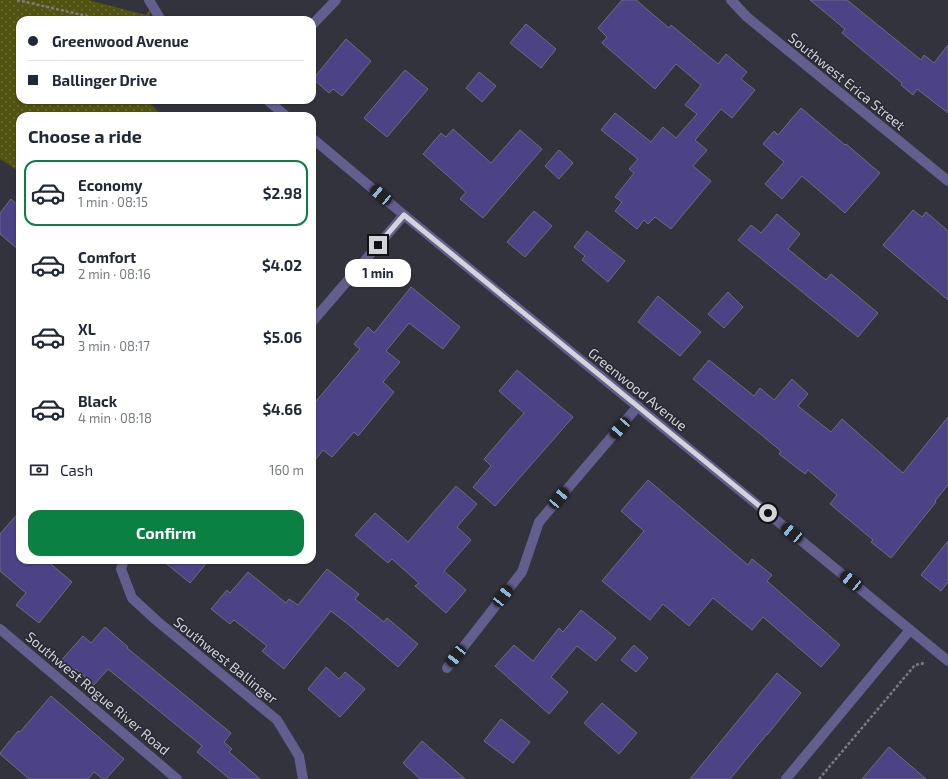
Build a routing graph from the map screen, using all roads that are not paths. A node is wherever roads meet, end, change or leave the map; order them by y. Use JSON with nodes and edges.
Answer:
{"nodes":[{"id":1,"x":149,"y":0,"type":"edge"},
{"id":2,"x":336,"y":0,"type":"edge"},
{"id":3,"x":731,"y":0,"type":"edge"},
{"id":4,"x":158,"y":16,"type":"edge"},
{"id":5,"x":316,"y":21,"type":"edge"},
{"id":6,"x":272,"y":104,"type":"edge"},
{"id":7,"x":281,"y":112,"type":"edge"},
{"id":8,"x":316,"y":141,"type":"edge"},
{"id":9,"x":948,"y":181,"type":"edge"},
{"id":10,"x":404,"y":215,"type":"junction"},
{"id":11,"x":316,"y":317,"type":"edge"},
{"id":12,"x":638,"y":406,"type":"junction"},
{"id":13,"x":123,"y":564,"type":"edge"},
{"id":14,"x":0,"y":629,"type":"edge"},
{"id":15,"x":910,"y":630,"type":"junction"},
{"id":16,"x":948,"y":661,"type":"edge"},
{"id":17,"x":447,"y":668,"type":"dead end"},
{"id":18,"x":177,"y":779,"type":"edge"},
{"id":19,"x":303,"y":779,"type":"edge"},
{"id":20,"x":786,"y":779,"type":"edge"}],
"edges":[{"from":1,"to":4,"type":"street"},
{"from":2,"to":5,"type":"street"},
{"from":3,"to":9,"type":"street","name":"Southwest Erica Street"},
{"from":6,"to":7,"type":"street"},
{"from":8,"to":10,"type":"street","name":"Greenwood Avenue"},
{"from":10,"to":11,"type":"street"},
{"from":10,"to":12,"type":"street","name":"Greenwood Avenue"},
{"from":12,"to":15,"type":"street","name":"Greenwood Avenue"},
{"from":12,"to":17,"type":"street"},
{"from":13,"to":19,"type":"street","name":"Southwest Ballinger"},
{"from":14,"to":18,"type":"street","name":"Southwest Rogue River Road"},
{"from":15,"to":16,"type":"street","name":"Greenwood Avenue"},
{"from":15,"to":20,"type":"street"}]}
